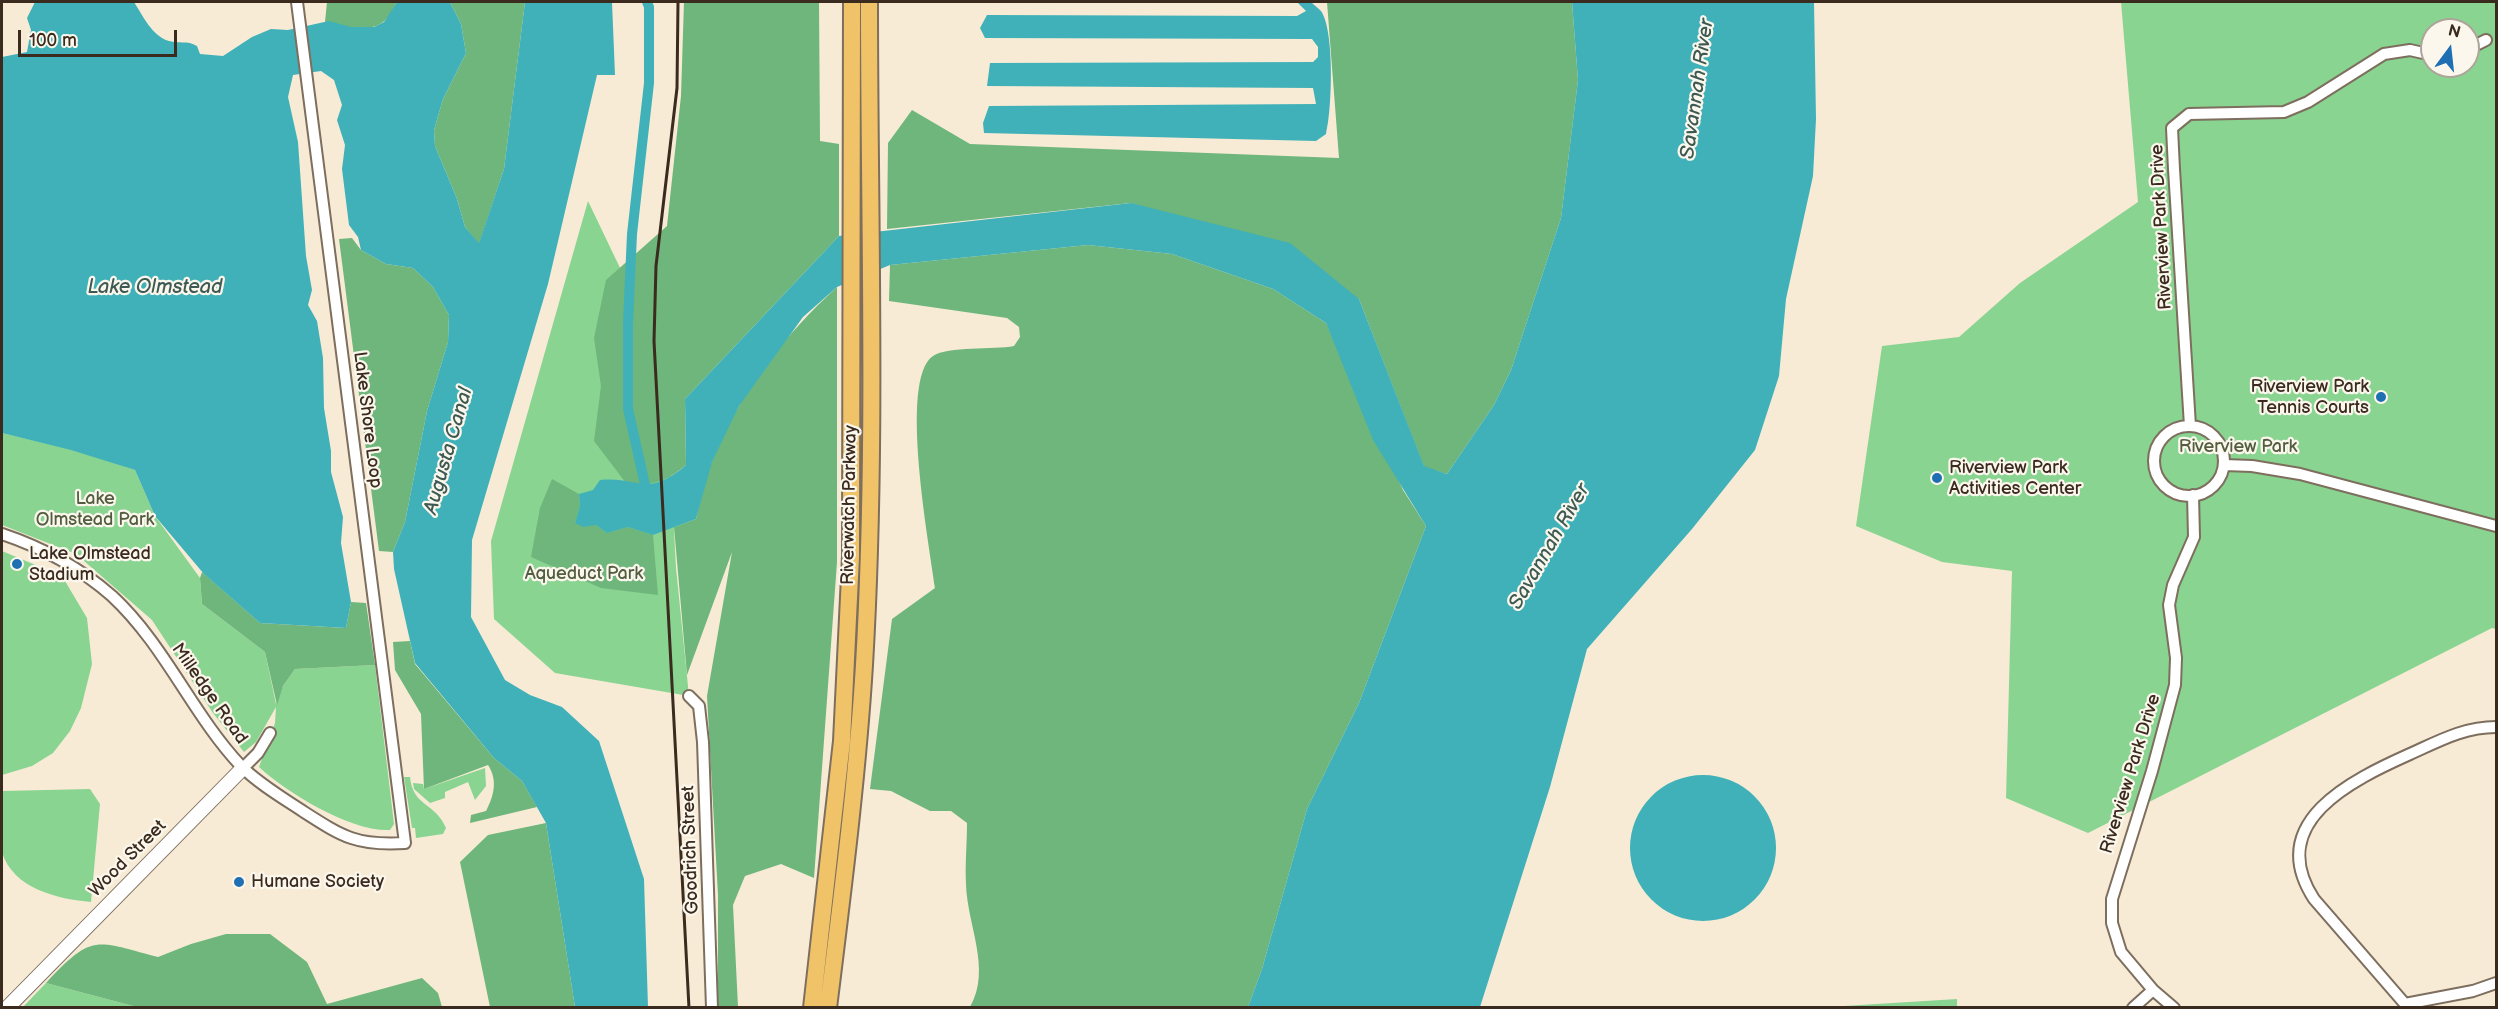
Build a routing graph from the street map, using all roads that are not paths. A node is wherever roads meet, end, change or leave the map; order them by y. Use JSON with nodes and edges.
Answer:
{"nodes":[{"id":1,"x":297,"y":2,"type":"edge"},
{"id":2,"x":852,"y":2,"type":"edge"},
{"id":3,"x":869,"y":2,"type":"edge"},
{"id":4,"x":2486,"y":40,"type":"dead end"},
{"id":5,"x":2480,"y":43,"type":"edge"},
{"id":6,"x":2420,"y":52,"type":"edge"},
{"id":7,"x":2190,"y":426,"type":"junction"},
{"id":8,"x":2224,"y":465,"type":"junction"},
{"id":9,"x":2193,"y":495,"type":"junction"},
{"id":10,"x":2496,"y":526,"type":"edge"},
{"id":11,"x":2,"y":534,"type":"edge"},
{"id":12,"x":689,"y":696,"type":"dead end"},
{"id":13,"x":2496,"y":727,"type":"edge"},
{"id":14,"x":270,"y":734,"type":"dead end"},
{"id":15,"x":243,"y":768,"type":"junction"},
{"id":16,"x":405,"y":843,"type":"joint"},
{"id":17,"x":2496,"y":983,"type":"edge"},
{"id":18,"x":2153,"y":990,"type":"junction"},
{"id":19,"x":2401,"y":1006,"type":"edge"},
{"id":20,"x":7,"y":1008,"type":"edge"},
{"id":21,"x":712,"y":1008,"type":"edge"},
{"id":22,"x":812,"y":1008,"type":"edge"},
{"id":23,"x":828,"y":1008,"type":"edge"},
{"id":24,"x":2133,"y":1008,"type":"edge"},
{"id":25,"x":2174,"y":1008,"type":"edge"}],
"edges":[{"from":1,"to":16,"type":"street","name":"Lake Shore Loop"},
{"from":2,"to":22,"type":"main road","name":"Riverwatch Parkway"},
{"from":3,"to":23,"type":"main road","name":"Riverwatch Parkway"},
{"from":4,"to":5,"type":"street"},
{"from":6,"to":7,"type":"street","name":"Riverview Park Drive"},
{"from":7,"to":8,"type":"street"},
{"from":7,"to":9,"type":"street"},
{"from":8,"to":9,"type":"street"},
{"from":8,"to":10,"type":"street"},
{"from":9,"to":18,"type":"street","name":"Riverview Park Drive"},
{"from":11,"to":15,"type":"street","name":"Milledge Road"},
{"from":12,"to":21,"type":"street","name":"Goodrich Street"},
{"from":13,"to":19,"type":"street"},
{"from":14,"to":15,"type":"street","name":"Wood Street"},
{"from":15,"to":16,"type":"street","name":"Milledge Road"},
{"from":15,"to":20,"type":"street","name":"Wood Street"},
{"from":17,"to":19,"type":"street"},
{"from":18,"to":24,"type":"street"},
{"from":18,"to":25,"type":"street","name":"Riverview Park Drive"}]}
